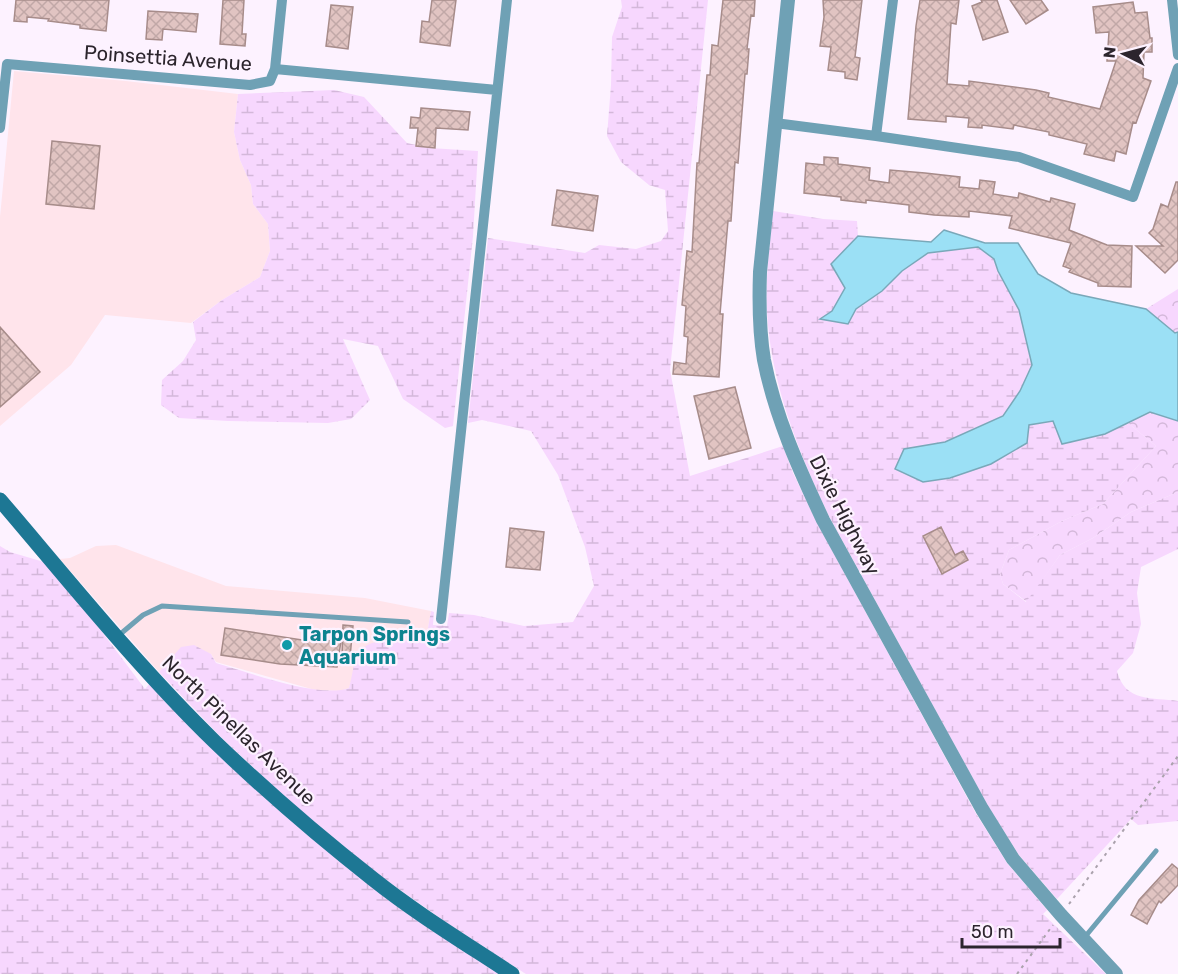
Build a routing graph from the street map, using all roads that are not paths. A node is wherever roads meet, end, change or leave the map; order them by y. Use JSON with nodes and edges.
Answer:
{"nodes":[{"id":1,"x":282,"y":0,"type":"edge"},
{"id":2,"x":507,"y":0,"type":"edge"},
{"id":3,"x":788,"y":0,"type":"edge"},
{"id":4,"x":892,"y":0,"type":"edge"},
{"id":5,"x":1172,"y":0,"type":"edge"},
{"id":6,"x":1178,"y":55,"type":"edge"},
{"id":7,"x":1178,"y":68,"type":"edge"},
{"id":8,"x":275,"y":69,"type":"junction"},
{"id":9,"x":2,"y":89,"type":"edge"},
{"id":10,"x":497,"y":90,"type":"junction"},
{"id":11,"x":775,"y":123,"type":"junction"},
{"id":12,"x":0,"y":128,"type":"edge"},
{"id":13,"x":876,"y":136,"type":"junction"},
{"id":14,"x":0,"y":500,"type":"edge"},
{"id":15,"x":441,"y":619,"type":"dead end"},
{"id":16,"x":408,"y":622,"type":"dead end"},
{"id":17,"x":118,"y":636,"type":"junction"},
{"id":18,"x":1155,"y":851,"type":"dead end"},
{"id":19,"x":1083,"y":939,"type":"junction"},
{"id":20,"x":512,"y":974,"type":"edge"},
{"id":21,"x":1116,"y":974,"type":"edge"}],
"edges":[{"from":1,"to":8,"type":"street"},
{"from":2,"to":10,"type":"street"},
{"from":3,"to":11,"type":"street","name":"Dixie Highway"},
{"from":4,"to":13,"type":"street"},
{"from":5,"to":6,"type":"street"},
{"from":7,"to":13,"type":"street"},
{"from":8,"to":9,"type":"street","name":"Poinsettia Avenue"},
{"from":8,"to":10,"type":"street","name":"Poinsettia Avenue"},
{"from":9,"to":12,"type":"street"},
{"from":10,"to":15,"type":"street"},
{"from":11,"to":13,"type":"street"},
{"from":11,"to":19,"type":"street","name":"Dixie Highway"},
{"from":14,"to":17,"type":"main road","name":"North Pinellas Avenue"},
{"from":16,"to":17,"type":"lane"},
{"from":17,"to":20,"type":"main road","name":"North Pinellas Avenue"},
{"from":18,"to":19,"type":"lane"},
{"from":19,"to":21,"type":"street","name":"Dixie Highway"}]}
